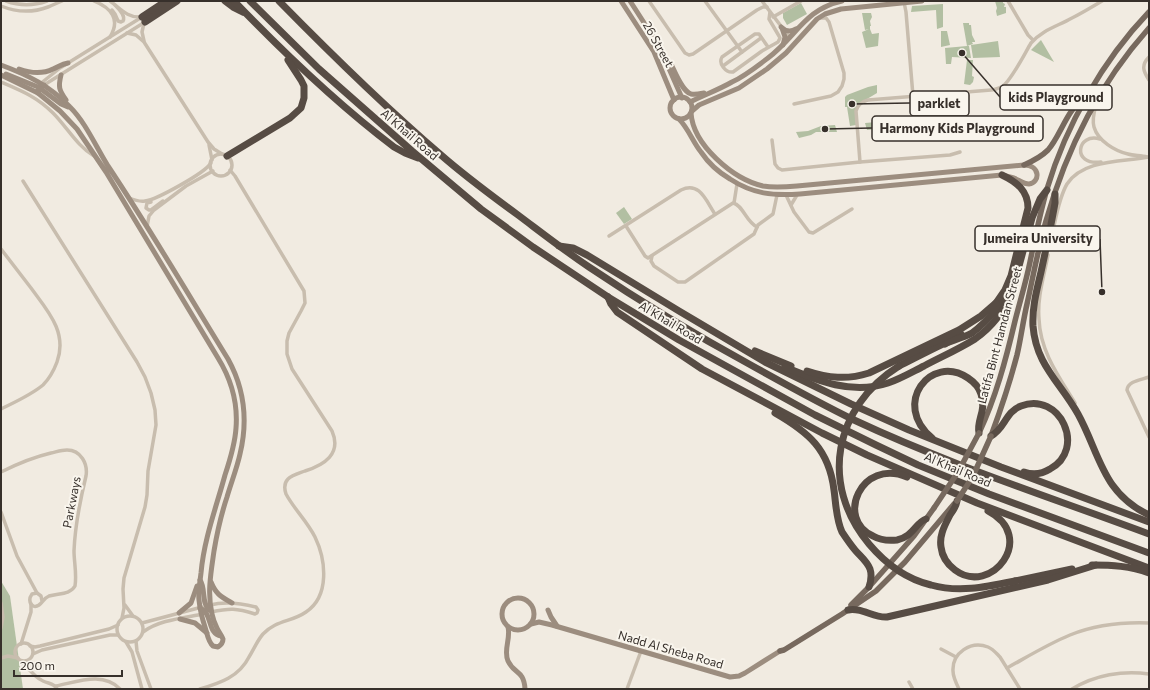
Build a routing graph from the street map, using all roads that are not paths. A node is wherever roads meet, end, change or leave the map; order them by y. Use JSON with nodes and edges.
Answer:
{"nodes":[{"id":1,"x":6,"y":1,"type":"edge"},
{"id":2,"x":47,"y":1,"type":"edge"},
{"id":3,"x":62,"y":1,"type":"edge"},
{"id":4,"x":94,"y":1,"type":"edge"},
{"id":5,"x":110,"y":1,"type":"edge"},
{"id":6,"x":166,"y":1,"type":"edge"},
{"id":7,"x":177,"y":1,"type":"edge"},
{"id":8,"x":225,"y":1,"type":"edge"},
{"id":9,"x":234,"y":1,"type":"edge"},
{"id":10,"x":250,"y":1,"type":"edge"},
{"id":11,"x":279,"y":1,"type":"edge"},
{"id":12,"x":631,"y":1,"type":"edge"},
{"id":13,"x":649,"y":1,"type":"edge"},
{"id":14,"x":705,"y":1,"type":"edge"},
{"id":15,"x":762,"y":1,"type":"edge"},
{"id":16,"x":800,"y":1,"type":"edge"},
{"id":17,"x":842,"y":1,"type":"edge"},
{"id":18,"x":922,"y":1,"type":"edge"},
{"id":19,"x":1008,"y":1,"type":"edge"},
{"id":20,"x":1102,"y":1,"type":"edge"},
{"id":21,"x":906,"y":2,"type":"edge"},
{"id":22,"x":622,"y":3,"type":"edge"},
{"id":23,"x":116,"y":5,"type":"junction"},
{"id":24,"x":1,"y":6,"type":"edge"},
{"id":25,"x":104,"y":6,"type":"junction"},
{"id":26,"x":766,"y":7,"type":"junction"},
{"id":27,"x":833,"y":10,"type":"junction"},
{"id":28,"x":770,"y":12,"type":"junction"},
{"id":29,"x":1149,"y":12,"type":"edge"},
{"id":30,"x":245,"y":13,"type":"junction"},
{"id":31,"x":773,"y":16,"type":"junction"},
{"id":32,"x":817,"y":19,"type":"junction"},
{"id":33,"x":144,"y":20,"type":"junction"},
{"id":34,"x":829,"y":22,"type":"junction"},
{"id":35,"x":781,"y":27,"type":"junction"},
{"id":36,"x":799,"y":28,"type":"junction"},
{"id":37,"x":1149,"y":28,"type":"edge"},
{"id":38,"x":726,"y":31,"type":"junction"},
{"id":39,"x":127,"y":33,"type":"junction"},
{"id":40,"x":109,"y":38,"type":"junction"},
{"id":41,"x":761,"y":38,"type":"junction"},
{"id":42,"x":790,"y":38,"type":"junction"},
{"id":43,"x":1033,"y":40,"type":"junction"},
{"id":44,"x":144,"y":42,"type":"junction"},
{"id":45,"x":783,"y":45,"type":"junction"},
{"id":46,"x":738,"y":46,"type":"junction"},
{"id":47,"x":768,"y":47,"type":"junction"},
{"id":48,"x":280,"y":48,"type":"junction"},
{"id":49,"x":790,"y":48,"type":"junction"},
{"id":50,"x":742,"y":52,"type":"junction"},
{"id":51,"x":662,"y":54,"type":"junction"},
{"id":52,"x":1149,"y":57,"type":"edge"},
{"id":53,"x":68,"y":63,"type":"junction"},
{"id":54,"x":1,"y":65,"type":"edge"},
{"id":55,"x":723,"y":66,"type":"junction"},
{"id":56,"x":10,"y":68,"type":"junction"},
{"id":57,"x":1,"y":74,"type":"edge"},
{"id":58,"x":61,"y":74,"type":"junction"},
{"id":59,"x":1149,"y":80,"type":"edge"},
{"id":60,"x":1,"y":82,"type":"edge"},
{"id":61,"x":39,"y":88,"type":"junction"},
{"id":62,"x":711,"y":92,"type":"junction"},
{"id":63,"x":913,"y":96,"type":"junction"},
{"id":64,"x":1098,"y":96,"type":"junction"},
{"id":65,"x":682,"y":98,"type":"junction"},
{"id":66,"x":1086,"y":99,"type":"junction"},
{"id":67,"x":674,"y":100,"type":"junction"},
{"id":68,"x":690,"y":102,"type":"junction"},
{"id":69,"x":794,"y":104,"type":"dead end"},
{"id":70,"x":71,"y":108,"type":"junction"},
{"id":71,"x":691,"y":112,"type":"junction"},
{"id":72,"x":679,"y":119,"type":"junction"},
{"id":73,"x":772,"y":140,"type":"dead end"},
{"id":74,"x":1102,"y":140,"type":"junction"},
{"id":75,"x":208,"y":142,"type":"junction"},
{"id":76,"x":960,"y":152,"type":"dead end"},
{"id":77,"x":224,"y":155,"type":"junction"},
{"id":78,"x":96,"y":157,"type":"junction"},
{"id":79,"x":1148,"y":157,"type":"edge"},
{"id":80,"x":422,"y":159,"type":"junction"},
{"id":81,"x":211,"y":161,"type":"junction"},
{"id":82,"x":860,"y":162,"type":"junction"},
{"id":83,"x":1108,"y":162,"type":"junction"},
{"id":84,"x":1024,"y":165,"type":"junction"},
{"id":85,"x":230,"y":170,"type":"junction"},
{"id":86,"x":213,"y":171,"type":"junction"},
{"id":87,"x":1002,"y":175,"type":"junction"},
{"id":88,"x":23,"y":181,"type":"dead end"},
{"id":89,"x":737,"y":184,"type":"junction"},
{"id":90,"x":1047,"y":190,"type":"junction"},
{"id":91,"x":165,"y":193,"type":"junction"},
{"id":92,"x":798,"y":194,"type":"junction"},
{"id":93,"x":1055,"y":194,"type":"junction"},
{"id":94,"x":777,"y":195,"type":"junction"},
{"id":95,"x":786,"y":195,"type":"junction"},
{"id":96,"x":129,"y":197,"type":"junction"},
{"id":97,"x":168,"y":199,"type":"junction"},
{"id":98,"x":734,"y":203,"type":"junction"},
{"id":99,"x":791,"y":205,"type":"junction"},
{"id":100,"x":852,"y":209,"type":"dead end"},
{"id":101,"x":715,"y":214,"type":"junction"},
{"id":102,"x":626,"y":226,"type":"junction"},
{"id":103,"x":147,"y":227,"type":"junction"},
{"id":104,"x":757,"y":227,"type":"junction"},
{"id":105,"x":609,"y":236,"type":"dead end"},
{"id":106,"x":558,"y":246,"type":"junction"},
{"id":107,"x":1,"y":249,"type":"edge"},
{"id":108,"x":652,"y":256,"type":"junction"},
{"id":109,"x":1012,"y":292,"type":"junction"},
{"id":110,"x":608,"y":297,"type":"junction"},
{"id":111,"x":996,"y":303,"type":"junction"},
{"id":112,"x":945,"y":344,"type":"junction"},
{"id":113,"x":740,"y":346,"type":"junction"},
{"id":114,"x":765,"y":362,"type":"junction"},
{"id":115,"x":1149,"y":377,"type":"edge"},
{"id":116,"x":723,"y":380,"type":"junction"},
{"id":117,"x":1,"y":409,"type":"edge"},
{"id":118,"x":1078,"y":415,"type":"junction"},
{"id":119,"x":979,"y":433,"type":"junction"},
{"id":120,"x":992,"y":436,"type":"junction"},
{"id":121,"x":1149,"y":437,"type":"edge"},
{"id":122,"x":937,"y":442,"type":"junction"},
{"id":123,"x":1001,"y":467,"type":"junction"},
{"id":124,"x":1,"y":472,"type":"edge"},
{"id":125,"x":924,"y":481,"type":"junction"},
{"id":126,"x":957,"y":501,"type":"joint"},
{"id":127,"x":977,"y":503,"type":"junction"},
{"id":128,"x":1,"y":512,"type":"edge"},
{"id":129,"x":1149,"y":515,"type":"edge"},
{"id":130,"x":926,"y":519,"type":"junction"},
{"id":131,"x":944,"y":520,"type":"junction"},
{"id":132,"x":1149,"y":522,"type":"edge"},
{"id":133,"x":1149,"y":534,"type":"edge"},
{"id":134,"x":1149,"y":553,"type":"edge"},
{"id":135,"x":1149,"y":568,"type":"edge"},
{"id":136,"x":1149,"y":573,"type":"edge"},
{"id":137,"x":1051,"y":576,"type":"junction"},
{"id":138,"x":200,"y":580,"type":"junction"},
{"id":139,"x":210,"y":580,"type":"junction"},
{"id":140,"x":31,"y":583,"type":"junction"},
{"id":141,"x":869,"y":587,"type":"junction"},
{"id":142,"x":39,"y":595,"type":"junction"},
{"id":143,"x":31,"y":596,"type":"junction"},
{"id":144,"x":50,"y":596,"type":"junction"},
{"id":145,"x":42,"y":601,"type":"junction"},
{"id":146,"x":232,"y":602,"type":"junction"},
{"id":147,"x":1,"y":603,"type":"edge"},
{"id":148,"x":30,"y":604,"type":"junction"},
{"id":149,"x":124,"y":604,"type":"junction"},
{"id":150,"x":38,"y":606,"type":"junction"},
{"id":151,"x":206,"y":610,"type":"junction"},
{"id":152,"x":548,"y":610,"type":"dead end"},
{"id":153,"x":848,"y":610,"type":"junction"},
{"id":154,"x":534,"y":613,"type":"junction"},
{"id":155,"x":30,"y":614,"type":"junction"},
{"id":156,"x":133,"y":616,"type":"junction"},
{"id":157,"x":179,"y":616,"type":"junction"},
{"id":158,"x":122,"y":618,"type":"junction"},
{"id":159,"x":142,"y":623,"type":"junction"},
{"id":160,"x":1149,"y":623,"type":"edge"},
{"id":161,"x":531,"y":624,"type":"junction"},
{"id":162,"x":118,"y":625,"type":"junction"},
{"id":163,"x":555,"y":625,"type":"junction"},
{"id":164,"x":508,"y":627,"type":"junction"},
{"id":165,"x":1,"y":628,"type":"edge"},
{"id":166,"x":518,"y":630,"type":"junction"},
{"id":167,"x":143,"y":632,"type":"junction"},
{"id":168,"x":207,"y":633,"type":"junction"},
{"id":169,"x":24,"y":634,"type":"junction"},
{"id":170,"x":118,"y":635,"type":"junction"},
{"id":171,"x":125,"y":641,"type":"junction"},
{"id":172,"x":136,"y":641,"type":"junction"},
{"id":173,"x":21,"y":644,"type":"junction"},
{"id":174,"x":29,"y":645,"type":"junction"},
{"id":175,"x":941,"y":649,"type":"dead end"},
{"id":176,"x":16,"y":650,"type":"junction"},
{"id":177,"x":641,"y":651,"type":"junction"},
{"id":178,"x":780,"y":651,"type":"junction"},
{"id":179,"x":33,"y":654,"type":"junction"},
{"id":180,"x":3,"y":657,"type":"edge"},
{"id":181,"x":956,"y":657,"type":"junction"},
{"id":182,"x":18,"y":658,"type":"junction"},
{"id":183,"x":29,"y":659,"type":"junction"},
{"id":184,"x":22,"y":660,"type":"junction"},
{"id":185,"x":1007,"y":668,"type":"junction"},
{"id":186,"x":30,"y":671,"type":"junction"},
{"id":187,"x":1149,"y":674,"type":"edge"},
{"id":188,"x":909,"y":682,"type":"dead end"},
{"id":189,"x":56,"y":688,"type":"edge"},
{"id":190,"x":120,"y":689,"type":"edge"},
{"id":191,"x":142,"y":689,"type":"edge"},
{"id":192,"x":151,"y":689,"type":"edge"},
{"id":193,"x":200,"y":689,"type":"edge"},
{"id":194,"x":525,"y":689,"type":"edge"},
{"id":195,"x":627,"y":689,"type":"edge"},
{"id":196,"x":913,"y":689,"type":"edge"},
{"id":197,"x":959,"y":689,"type":"edge"},
{"id":198,"x":1020,"y":689,"type":"edge"},
{"id":199,"x":1072,"y":689,"type":"edge"}],
"edges":[{"from":1,"to":2,"type":"street"},
{"from":3,"to":24,"type":"street"},
{"from":4,"to":25,"type":"street"},
{"from":5,"to":23,"type":"street"},
{"from":6,"to":33,"type":"highway"},
{"from":7,"to":33,"type":"highway"},
{"from":8,"to":30,"type":"highway"},
{"from":9,"to":30,"type":"highway"},
{"from":10,"to":80,"type":"highway","name":"Al Khail Road"},
{"from":11,"to":106,"type":"highway","name":"Al Khail Road"},
{"from":12,"to":22,"type":"street"},
{"from":12,"to":51,"type":"street","name":"26 Street"},
{"from":13,"to":38,"type":"street"},
{"from":14,"to":38,"type":"street"},
{"from":15,"to":26,"type":"street"},
{"from":16,"to":31,"type":"street"},
{"from":17,"to":36,"type":"street"},
{"from":18,"to":21,"type":"street"},
{"from":19,"to":43,"type":"street"},
{"from":20,"to":43,"type":"street"},
{"from":21,"to":27,"type":"street"},
{"from":21,"to":63,"type":"street"},
{"from":22,"to":67,"type":"street","name":"26 Street"},
{"from":23,"to":25,"type":"street"},
{"from":23,"to":33,"type":"street"},
{"from":25,"to":40,"type":"street"},
{"from":26,"to":28,"type":"street"},
{"from":26,"to":38,"type":"street"},
{"from":27,"to":32,"type":"street"},
{"from":27,"to":34,"type":"street"},
{"from":28,"to":31,"type":"street"},
{"from":28,"to":47,"type":"street"},
{"from":29,"to":66,"type":"main road","name":"Latifa Bint Hamdan Street"},
{"from":30,"to":48,"type":"highway"},
{"from":31,"to":35,"type":"street"},
{"from":32,"to":34,"type":"street"},
{"from":32,"to":49,"type":"street"},
{"from":33,"to":39,"type":"street"},
{"from":33,"to":40,"type":"street"},
{"from":33,"to":44,"type":"street"},
{"from":34,"to":69,"type":"street"},
{"from":35,"to":36,"type":"street"},
{"from":35,"to":42,"type":"street"},
{"from":35,"to":45,"type":"street"},
{"from":36,"to":42,"type":"street"},
{"from":37,"to":64,"type":"main road","name":"Latifa Bint Hamdan Street"},
{"from":38,"to":46,"type":"street"},
{"from":39,"to":44,"type":"street"},
{"from":39,"to":58,"type":"street"},
{"from":40,"to":53,"type":"street"},
{"from":41,"to":46,"type":"street"},
{"from":41,"to":47,"type":"street"},
{"from":41,"to":50,"type":"street"},
{"from":42,"to":45,"type":"street"},
{"from":42,"to":49,"type":"street"},
{"from":43,"to":63,"type":"street"},
{"from":44,"to":75,"type":"street"},
{"from":45,"to":62,"type":"street"},
{"from":46,"to":50,"type":"street"},
{"from":46,"to":55,"type":"street"},
{"from":47,"to":55,"type":"street"},
{"from":48,"to":77,"type":"highway"},
{"from":48,"to":80,"type":"highway"},
{"from":49,"to":71,"type":"street"},
{"from":50,"to":55,"type":"street"},
{"from":51,"to":62,"type":"street"},
{"from":51,"to":65,"type":"street","name":"26 Street"},
{"from":52,"to":59,"type":"street"},
{"from":53,"to":56,"type":"street"},
{"from":53,"to":61,"type":"street"},
{"from":54,"to":56,"type":"street"},
{"from":56,"to":61,"type":"street"},
{"from":57,"to":61,"type":"street"},
{"from":58,"to":61,"type":"street"},
{"from":58,"to":70,"type":"street"},
{"from":60,"to":78,"type":"street"},
{"from":61,"to":70,"type":"street"},
{"from":61,"to":70,"type":"street"},
{"from":61,"to":78,"type":"street"},
{"from":62,"to":68,"type":"street"},
{"from":63,"to":82,"type":"street"},
{"from":64,"to":74,"type":"street"},
{"from":64,"to":93,"type":"main road","name":"Latifa Bint Hamdan Street"},
{"from":65,"to":67,"type":"street"},
{"from":65,"to":68,"type":"street"},
{"from":66,"to":84,"type":"main road"},
{"from":66,"to":90,"type":"main road","name":"Latifa Bint Hamdan Street"},
{"from":67,"to":72,"type":"street"},
{"from":68,"to":71,"type":"street"},
{"from":70,"to":96,"type":"street"},
{"from":71,"to":72,"type":"street"},
{"from":71,"to":84,"type":"street"},
{"from":72,"to":89,"type":"street"},
{"from":73,"to":82,"type":"street"},
{"from":74,"to":79,"type":"street"},
{"from":74,"to":83,"type":"street"},
{"from":75,"to":77,"type":"street"},
{"from":75,"to":81,"type":"street"},
{"from":76,"to":82,"type":"street"},
{"from":77,"to":81,"type":"street"},
{"from":77,"to":85,"type":"street"},
{"from":78,"to":138,"type":"street"},
{"from":79,"to":83,"type":"street"},
{"from":80,"to":110,"type":"highway","name":"Al Khail Road"},
{"from":81,"to":86,"type":"street"},
{"from":81,"to":91,"type":"street"},
{"from":83,"to":118,"type":"street"},
{"from":84,"to":87,"type":"street"},
{"from":85,"to":86,"type":"street"},
{"from":85,"to":193,"type":"street"},
{"from":86,"to":97,"type":"street"},
{"from":87,"to":92,"type":"street"},
{"from":87,"to":111,"type":"highway"},
{"from":88,"to":149,"type":"street"},
{"from":89,"to":94,"type":"street"},
{"from":89,"to":98,"type":"street"},
{"from":90,"to":109,"type":"highway"},
{"from":90,"to":119,"type":"main road","name":"Latifa Bint Hamdan Street"},
{"from":91,"to":96,"type":"street"},
{"from":91,"to":97,"type":"street"},
{"from":92,"to":95,"type":"street"},
{"from":92,"to":99,"type":"street"},
{"from":93,"to":118,"type":"highway"},
{"from":93,"to":120,"type":"main road","name":"Latifa Bint Hamdan Street"},
{"from":94,"to":95,"type":"street"},
{"from":94,"to":104,"type":"street"},
{"from":95,"to":99,"type":"street"},
{"from":96,"to":103,"type":"street"},
{"from":97,"to":103,"type":"street"},
{"from":98,"to":101,"type":"street"},
{"from":98,"to":104,"type":"street"},
{"from":99,"to":100,"type":"street"},
{"from":101,"to":102,"type":"street"},
{"from":101,"to":108,"type":"street"},
{"from":102,"to":105,"type":"street"},
{"from":102,"to":108,"type":"street"},
{"from":103,"to":139,"type":"street"},
{"from":104,"to":108,"type":"street"},
{"from":106,"to":113,"type":"highway"},
{"from":106,"to":133,"type":"highway","name":"Al Khail Road"},
{"from":107,"to":117,"type":"street"},
{"from":109,"to":112,"type":"highway"},
{"from":109,"to":114,"type":"highway"},
{"from":110,"to":116,"type":"highway"},
{"from":110,"to":134,"type":"highway","name":"Al Khail Road"},
{"from":111,"to":112,"type":"highway"},
{"from":111,"to":113,"type":"highway"},
{"from":112,"to":137,"type":"highway","bridge":true},
{"from":113,"to":114,"type":"highway"},
{"from":114,"to":122,"type":"highway"},
{"from":115,"to":121,"type":"street"},
{"from":116,"to":125,"type":"highway"},
{"from":116,"to":141,"type":"highway"},
{"from":118,"to":129,"type":"highway"},
{"from":119,"to":122,"type":"highway"},
{"from":119,"to":130,"type":"main road","name":"Latifa Bint Hamdan Street","bridge":true},
{"from":120,"to":123,"type":"highway"},
{"from":120,"to":126,"type":"main road","name":"Latifa Bint Hamdan Street","bridge":true},
{"from":122,"to":123,"type":"highway"},
{"from":123,"to":132,"type":"highway"},
{"from":124,"to":144,"type":"street","name":"Parkways"},
{"from":125,"to":127,"type":"highway"},
{"from":125,"to":130,"type":"highway"},
{"from":126,"to":131,"type":"highway"},
{"from":127,"to":131,"type":"highway"},
{"from":127,"to":135,"type":"highway"},
{"from":128,"to":140,"type":"street"},
{"from":130,"to":141,"type":"main road","name":"Latifa Bint Hamdan Street"},
{"from":131,"to":153,"type":"main road"},
{"from":136,"to":137,"type":"highway"},
{"from":137,"to":153,"type":"highway"},
{"from":138,"to":151,"type":"street"},
{"from":138,"to":157,"type":"street"},
{"from":139,"to":146,"type":"street"},
{"from":139,"to":151,"type":"street"},
{"from":140,"to":142,"type":"street"},
{"from":140,"to":143,"type":"street"},
{"from":141,"to":178,"type":"main road","name":"Latifa Bint Hamdan Street"},
{"from":142,"to":143,"type":"street"},
{"from":142,"to":144,"type":"street","name":"Parkways"},
{"from":142,"to":145,"type":"street"},
{"from":143,"to":148,"type":"street"},
{"from":144,"to":145,"type":"street","name":"Parkways"},
{"from":145,"to":150,"type":"street"},
{"from":146,"to":151,"type":"street"},
{"from":146,"to":151,"type":"street"},
{"from":147,"to":165,"type":"street"},
{"from":148,"to":150,"type":"street"},
{"from":148,"to":155,"type":"street"},
{"from":149,"to":156,"type":"street"},
{"from":149,"to":158,"type":"street"},
{"from":150,"to":155,"type":"street"},
{"from":151,"to":157,"type":"street"},
{"from":151,"to":168,"type":"street"},
{"from":151,"to":168,"type":"street"},
{"from":152,"to":163,"type":"street"},
{"from":153,"to":178,"type":"main road"},
{"from":154,"to":161,"type":"street"},
{"from":154,"to":163,"type":"street","name":"Nadd Al Sheba Road"},
{"from":154,"to":164,"type":"street"},
{"from":155,"to":169,"type":"street"},
{"from":156,"to":158,"type":"street"},
{"from":156,"to":159,"type":"street"},
{"from":157,"to":159,"type":"street"},
{"from":157,"to":167,"type":"street"},
{"from":157,"to":168,"type":"street"},
{"from":158,"to":162,"type":"street"},
{"from":159,"to":167,"type":"street"},
{"from":160,"to":185,"type":"street"},
{"from":161,"to":163,"type":"street","name":"Nadd Al Sheba Road"},
{"from":161,"to":166,"type":"street"},
{"from":162,"to":170,"type":"street"},
{"from":162,"to":174,"type":"street"},
{"from":163,"to":177,"type":"street","name":"Nadd Al Sheba Road"},
{"from":164,"to":166,"type":"street"},
{"from":164,"to":194,"type":"street"},
{"from":166,"to":194,"type":"street"},
{"from":167,"to":172,"type":"street"},
{"from":169,"to":173,"type":"street"},
{"from":169,"to":174,"type":"street"},
{"from":170,"to":171,"type":"street"},
{"from":170,"to":179,"type":"street"},
{"from":171,"to":172,"type":"street"},
{"from":171,"to":191,"type":"street"},
{"from":172,"to":192,"type":"street"},
{"from":173,"to":174,"type":"street"},
{"from":173,"to":176,"type":"street"},
{"from":174,"to":179,"type":"street"},
{"from":175,"to":181,"type":"street"},
{"from":176,"to":180,"type":"street"},
{"from":176,"to":182,"type":"street"},
{"from":177,"to":178,"type":"street","name":"Nadd Al Sheba Road"},
{"from":177,"to":195,"type":"street"},
{"from":179,"to":183,"type":"street"},
{"from":180,"to":182,"type":"street"},
{"from":181,"to":185,"type":"street"},
{"from":181,"to":197,"type":"street"},
{"from":182,"to":184,"type":"street"},
{"from":183,"to":184,"type":"street"},
{"from":183,"to":186,"type":"street"},
{"from":184,"to":186,"type":"street"},
{"from":185,"to":198,"type":"street"},
{"from":186,"to":189,"type":"street"},
{"from":187,"to":199,"type":"street"},
{"from":188,"to":196,"type":"street"},
{"from":189,"to":190,"type":"street"}]}
